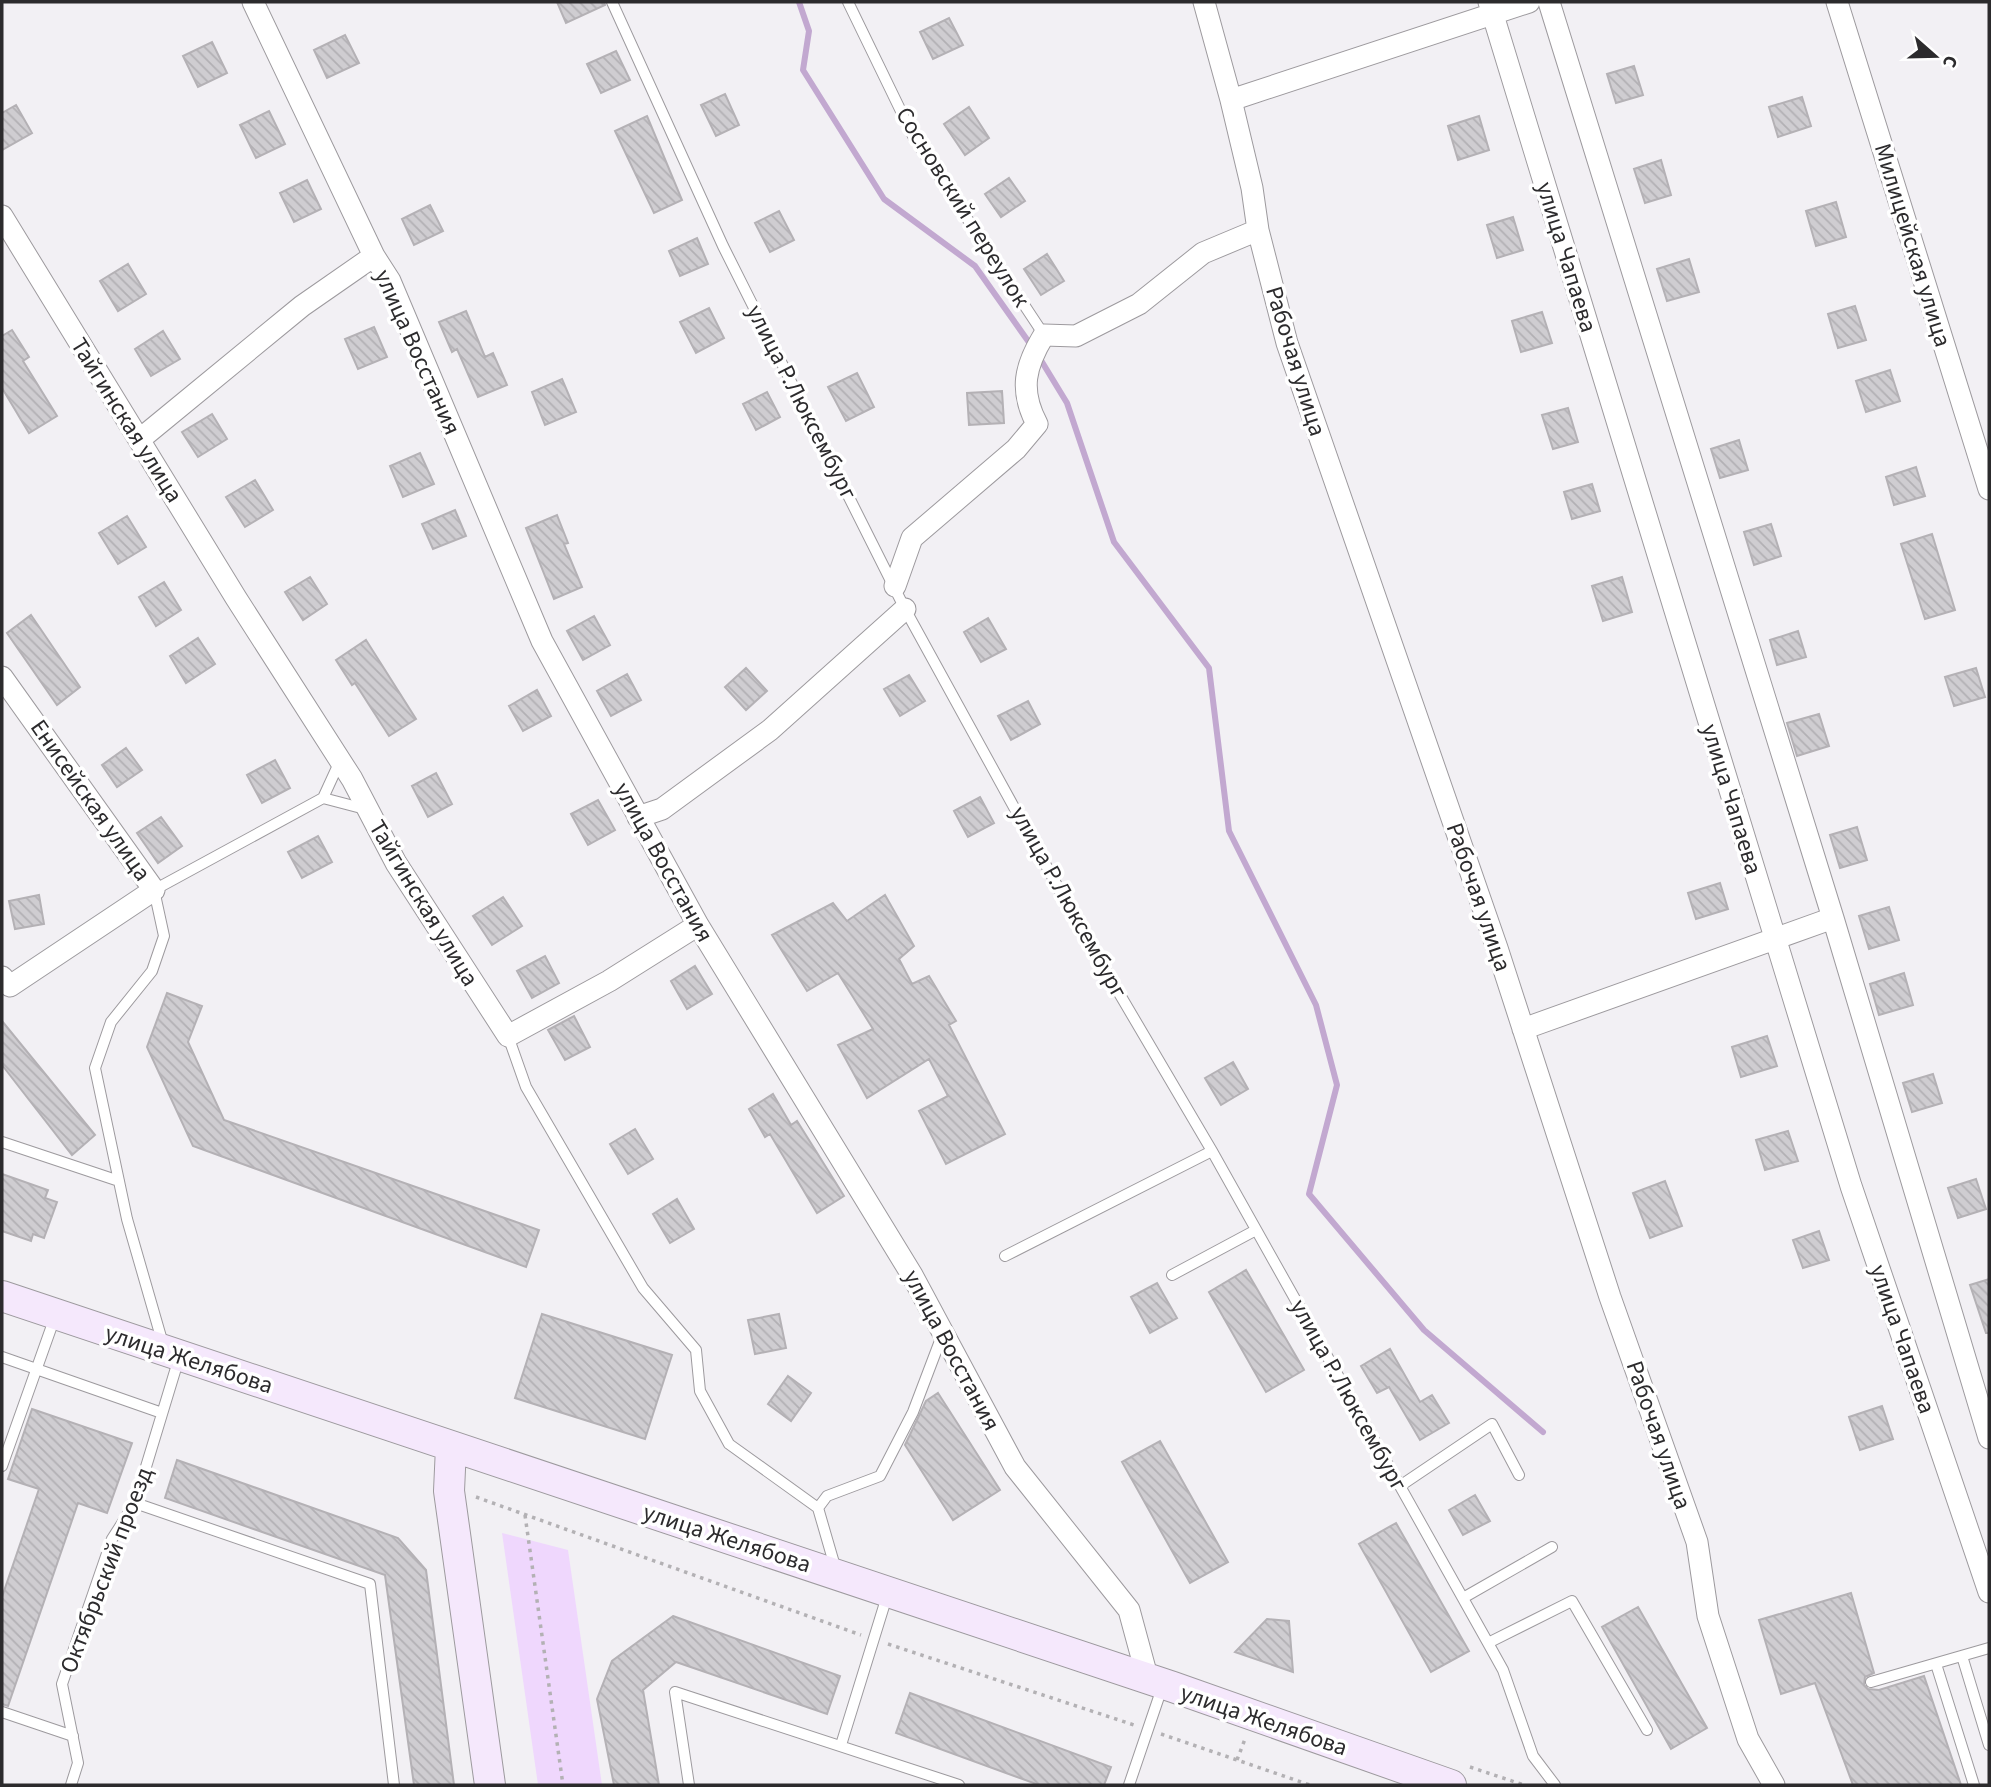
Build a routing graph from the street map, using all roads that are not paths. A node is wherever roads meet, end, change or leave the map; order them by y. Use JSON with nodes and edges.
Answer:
{"nodes":[{"id":1,"x":253,"y":2,"type":"edge"},
{"id":2,"x":612,"y":2,"type":"edge"},
{"id":3,"x":848,"y":2,"type":"edge"},
{"id":4,"x":1204,"y":2,"type":"edge"},
{"id":5,"x":1529,"y":2,"type":"edge"},
{"id":6,"x":1549,"y":2,"type":"edge"},
{"id":7,"x":1837,"y":2,"type":"edge"},
{"id":8,"x":1491,"y":7,"type":"edge"},
{"id":9,"x":1231,"y":100,"type":"junction"},
{"id":10,"x":2,"y":216,"type":"edge"},
{"id":11,"x":1258,"y":230,"type":"junction"},
{"id":12,"x":374,"y":256,"type":"junction"},
{"id":13,"x":1044,"y":335,"type":"junction"},
{"id":14,"x":139,"y":440,"type":"junction"},
{"id":15,"x":1989,"y":489,"type":"edge"},
{"id":16,"x":895,"y":586,"type":"junction"},
{"id":17,"x":905,"y":609,"type":"junction"},
{"id":18,"x":2,"y":677,"type":"edge"},
{"id":19,"x":340,"y":761,"type":"junction"},
{"id":20,"x":323,"y":798,"type":"junction"},
{"id":21,"x":368,"y":810,"type":"junction"},
{"id":22,"x":638,"y":817,"type":"junction"},
{"id":23,"x":154,"y":890,"type":"junction"},
{"id":24,"x":1833,"y":918,"type":"junction"},
{"id":25,"x":698,"y":925,"type":"junction"},
{"id":26,"x":1775,"y":939,"type":"junction"},
{"id":27,"x":2,"y":977,"type":"edge"},
{"id":28,"x":1523,"y":1029,"type":"junction"},
{"id":29,"x":508,"y":1036,"type":"junction"},
{"id":30,"x":2,"y":1142,"type":"edge"},
{"id":31,"x":1212,"y":1151,"type":"junction"},
{"id":32,"x":119,"y":1181,"type":"junction"},
{"id":33,"x":1256,"y":1230,"type":"junction"},
{"id":34,"x":1005,"y":1256,"type":"dead end"},
{"id":35,"x":1172,"y":1275,"type":"dead end"},
{"id":36,"x":2,"y":1296,"type":"edge"},
{"id":37,"x":56,"y":1315,"type":"junction"},
{"id":38,"x":943,"y":1333,"type":"junction"},
{"id":39,"x":172,"y":1353,"type":"junction"},
{"id":40,"x":2,"y":1357,"type":"edge"},
{"id":41,"x":36,"y":1369,"type":"junction"},
{"id":42,"x":162,"y":1413,"type":"junction"},
{"id":43,"x":1989,"y":1438,"type":"edge"},
{"id":44,"x":451,"y":1447,"type":"junction"},
{"id":45,"x":2,"y":1466,"type":"edge"},
{"id":46,"x":1519,"y":1475,"type":"dead end"},
{"id":47,"x":1401,"y":1486,"type":"junction"},
{"id":48,"x":135,"y":1503,"type":"junction"},
{"id":49,"x":818,"y":1508,"type":"junction"},
{"id":50,"x":1552,"y":1547,"type":"dead end"},
{"id":51,"x":837,"y":1574,"type":"junction"},
{"id":52,"x":1989,"y":1591,"type":"edge"},
{"id":53,"x":888,"y":1593,"type":"junction"},
{"id":54,"x":1463,"y":1598,"type":"junction"},
{"id":55,"x":1488,"y":1643,"type":"junction"},
{"id":56,"x":1989,"y":1648,"type":"edge"},
{"id":57,"x":1962,"y":1656,"type":"junction"},
{"id":58,"x":1936,"y":1664,"type":"junction"},
{"id":59,"x":1156,"y":1682,"type":"junction"},
{"id":60,"x":1871,"y":1682,"type":"dead end"},
{"id":61,"x":2,"y":1712,"type":"edge"},
{"id":62,"x":1647,"y":1730,"type":"dead end"},
{"id":63,"x":73,"y":1736,"type":"junction"},
{"id":64,"x":841,"y":1745,"type":"junction"},
{"id":65,"x":1989,"y":1745,"type":"edge"},
{"id":66,"x":71,"y":1785,"type":"edge"},
{"id":67,"x":394,"y":1785,"type":"edge"},
{"id":68,"x":490,"y":1785,"type":"edge"},
{"id":69,"x":689,"y":1785,"type":"edge"},
{"id":70,"x":959,"y":1785,"type":"edge"},
{"id":71,"x":1129,"y":1785,"type":"edge"},
{"id":72,"x":1451,"y":1785,"type":"edge"},
{"id":73,"x":1555,"y":1785,"type":"edge"},
{"id":74,"x":1774,"y":1785,"type":"edge"},
{"id":75,"x":1973,"y":1785,"type":"edge"}],
"edges":[{"from":1,"to":12,"type":"street","name":"улица Восстания"},
{"from":2,"to":16,"type":"lane","name":"улица Р.Люксембург"},
{"from":3,"to":13,"type":"lane","name":"Сосновский переулок"},
{"from":4,"to":9,"type":"street","name":"Рабочая улица"},
{"from":5,"to":8,"type":"street"},
{"from":6,"to":24,"type":"street"},
{"from":7,"to":15,"type":"street","name":"Милицейская улица"},
{"from":8,"to":9,"type":"street"},
{"from":8,"to":26,"type":"street","name":"улица Чапаева"},
{"from":9,"to":11,"type":"street","name":"Рабочая улица"},
{"from":10,"to":14,"type":"street","name":"Тайгинская улица"},
{"from":11,"to":13,"type":"street"},
{"from":11,"to":28,"type":"street","name":"Рабочая улица"},
{"from":12,"to":14,"type":"street"},
{"from":12,"to":22,"type":"street","name":"улица Восстания"},
{"from":13,"to":16,"type":"street"},
{"from":14,"to":19,"type":"street","name":"Тайгинская улица"},
{"from":16,"to":17,"type":"lane","name":"улица Р.Люксембург"},
{"from":17,"to":22,"type":"street"},
{"from":17,"to":31,"type":"lane","name":"улица Р.Люксембург"},
{"from":18,"to":23,"type":"street","name":"Енисейская улица"},
{"from":19,"to":20,"type":"lane"},
{"from":19,"to":21,"type":"street","name":"Тайгинская улица"},
{"from":20,"to":21,"type":"lane"},
{"from":20,"to":23,"type":"lane"},
{"from":21,"to":29,"type":"street","name":"Тайгинская улица"},
{"from":22,"to":25,"type":"street","name":"улица Восстания"},
{"from":23,"to":27,"type":"street"},
{"from":23,"to":32,"type":"lane"},
{"from":24,"to":26,"type":"street"},
{"from":24,"to":43,"type":"street"},
{"from":25,"to":29,"type":"street"},
{"from":25,"to":38,"type":"street","name":"улица Восстания"},
{"from":26,"to":28,"type":"street"},
{"from":26,"to":52,"type":"street","name":"улица Чапаева"},
{"from":28,"to":74,"type":"street","name":"Рабочая улица"},
{"from":29,"to":49,"type":"lane","name":"Тайгинская улица"},
{"from":30,"to":32,"type":"lane"},
{"from":31,"to":33,"type":"lane","name":"улица Р.Люксембург"},
{"from":31,"to":34,"type":"lane"},
{"from":32,"to":39,"type":"lane"},
{"from":33,"to":35,"type":"lane"},
{"from":33,"to":47,"type":"lane","name":"улица Р.Люксембург"},
{"from":36,"to":37,"type":"street","name":"улица Желябова"},
{"from":37,"to":39,"type":"street","name":"улица Желябова"},
{"from":37,"to":41,"type":"lane"},
{"from":38,"to":49,"type":"lane"},
{"from":38,"to":59,"type":"street","name":"улица Восстания"},
{"from":39,"to":42,"type":"lane","name":"Октябрьский проезд"},
{"from":39,"to":44,"type":"street","name":"улица Желябова"},
{"from":40,"to":41,"type":"lane"},
{"from":41,"to":42,"type":"lane"},
{"from":41,"to":45,"type":"lane"},
{"from":42,"to":48,"type":"lane","name":"Октябрьский проезд"},
{"from":44,"to":51,"type":"street","name":"улица Желябова"},
{"from":44,"to":68,"type":"street"},
{"from":46,"to":47,"type":"lane"},
{"from":47,"to":54,"type":"lane","name":"улица Р.Люксембург"},
{"from":48,"to":63,"type":"lane","name":"Октябрьский проезд"},
{"from":48,"to":67,"type":"lane"},
{"from":49,"to":51,"type":"lane"},
{"from":50,"to":54,"type":"lane"},
{"from":51,"to":53,"type":"street","name":"улица Желябова"},
{"from":53,"to":59,"type":"street","name":"улица Желябова"},
{"from":53,"to":64,"type":"lane"},
{"from":54,"to":55,"type":"lane","name":"улица Р.Люксембург"},
{"from":55,"to":62,"type":"lane"},
{"from":55,"to":73,"type":"lane","name":"улица Р.Люксембург"},
{"from":56,"to":57,"type":"lane"},
{"from":57,"to":58,"type":"lane"},
{"from":57,"to":65,"type":"lane"},
{"from":58,"to":60,"type":"lane"},
{"from":58,"to":75,"type":"lane"},
{"from":59,"to":71,"type":"lane"},
{"from":59,"to":72,"type":"street","name":"улица Желябова"},
{"from":61,"to":63,"type":"lane"},
{"from":63,"to":66,"type":"lane","name":"Октябрьский проезд"},
{"from":64,"to":69,"type":"lane"},
{"from":64,"to":70,"type":"lane"}]}
